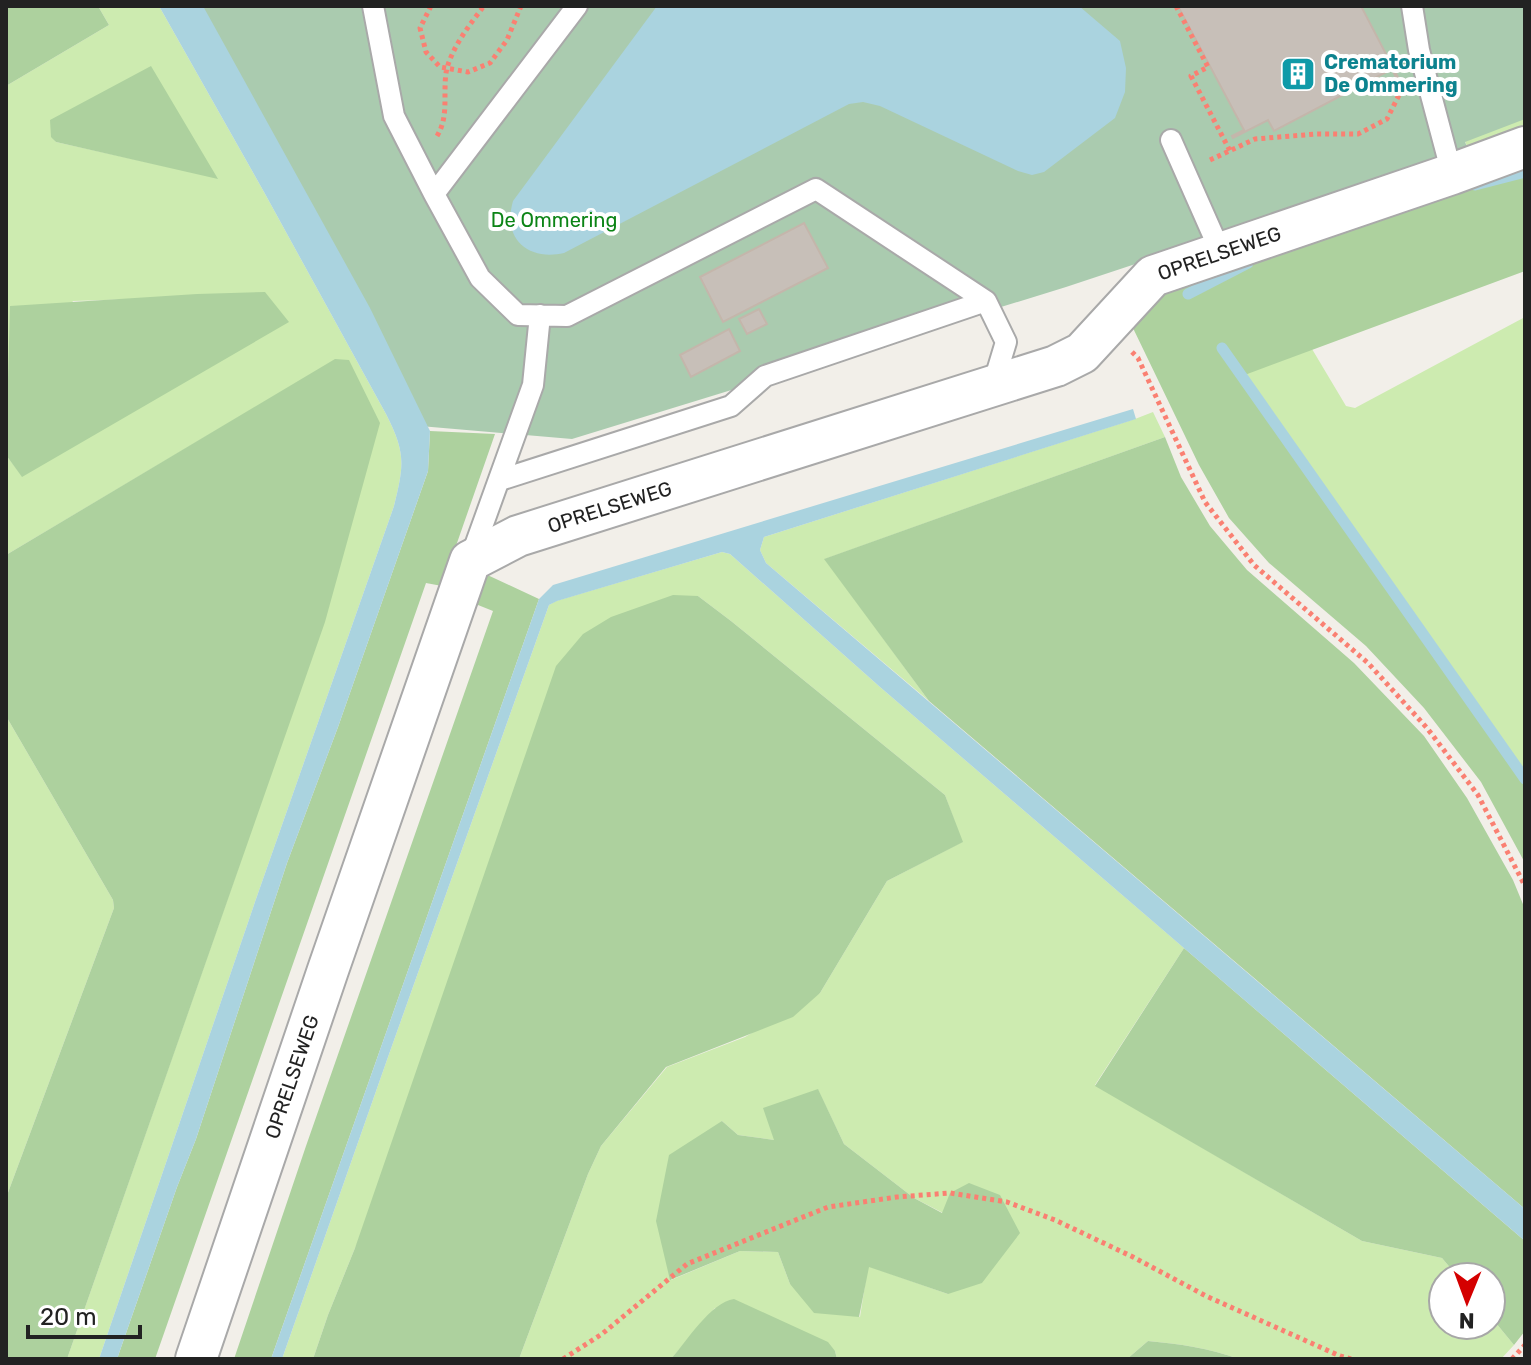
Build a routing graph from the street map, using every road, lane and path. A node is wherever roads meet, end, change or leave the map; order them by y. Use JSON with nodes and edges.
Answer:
{"nodes":[{"id":1,"x":373,"y":6,"type":"edge"},
{"id":2,"x":431,"y":6,"type":"edge"},
{"id":3,"x":484,"y":6,"type":"edge"},
{"id":4,"x":521,"y":6,"type":"edge"},
{"id":5,"x":577,"y":6,"type":"edge"},
{"id":6,"x":1176,"y":6,"type":"edge"},
{"id":7,"x":1412,"y":6,"type":"edge"},
{"id":8,"x":447,"y":69,"type":"junction"},
{"id":9,"x":1427,"y":82,"type":"junction"},
{"id":10,"x":1171,"y":140,"type":"dead end"},
{"id":11,"x":1525,"y":147,"type":"edge"},
{"id":12,"x":1230,"y":151,"type":"junction"},
{"id":13,"x":412,"y":153,"type":"junction"},
{"id":14,"x":1185,"y":171,"type":"junction"},
{"id":15,"x":1452,"y":174,"type":"junction"},
{"id":16,"x":434,"y":194,"type":"junction"},
{"id":17,"x":1221,"y":253,"type":"junction"},
{"id":18,"x":986,"y":301,"type":"junction"},
{"id":19,"x":540,"y":315,"type":"junction"},
{"id":20,"x":1108,"y":324,"type":"junction"},
{"id":21,"x":993,"y":385,"type":"junction"},
{"id":22,"x":500,"y":480,"type":"junction"},
{"id":23,"x":470,"y":561,"type":"junction"},
{"id":24,"x":1525,"y":886,"type":"edge"},
{"id":25,"x":1525,"y":1345,"type":"edge"},
{"id":26,"x":196,"y":1359,"type":"edge"},
{"id":27,"x":563,"y":1359,"type":"edge"},
{"id":28,"x":1351,"y":1359,"type":"edge"},
{"id":29,"x":1512,"y":1359,"type":"edge"}],
"edges":[{"from":1,"to":13,"type":"lane"},
{"from":2,"to":8,"type":"path"},
{"from":3,"to":8,"type":"path"},
{"from":4,"to":8,"type":"path"},
{"from":5,"to":16,"type":"lane"},
{"from":6,"to":12,"type":"path"},
{"from":7,"to":9,"type":"lane"},
{"from":8,"to":13,"type":"path"},
{"from":9,"to":12,"type":"path"},
{"from":9,"to":15,"type":"lane"},
{"from":10,"to":14,"type":"lane"},
{"from":11,"to":15,"type":"street","name":"OPRELSEWEG"},
{"from":12,"to":14,"type":"path"},
{"from":13,"to":16,"type":"lane"},
{"from":14,"to":17,"type":"lane"},
{"from":15,"to":17,"type":"street","name":"OPRELSEWEG"},
{"from":16,"to":19,"type":"lane"},
{"from":17,"to":20,"type":"street","name":"OPRELSEWEG"},
{"from":18,"to":19,"type":"lane"},
{"from":18,"to":21,"type":"lane"},
{"from":18,"to":22,"type":"lane"},
{"from":19,"to":22,"type":"lane"},
{"from":20,"to":21,"type":"street","name":"OPRELSEWEG"},
{"from":20,"to":24,"type":"path"},
{"from":21,"to":23,"type":"street","name":"OPRELSEWEG"},
{"from":22,"to":23,"type":"lane"},
{"from":23,"to":26,"type":"street","name":"OPRELSEWEG"},
{"from":25,"to":29,"type":"path"},
{"from":27,"to":28,"type":"path"}]}
